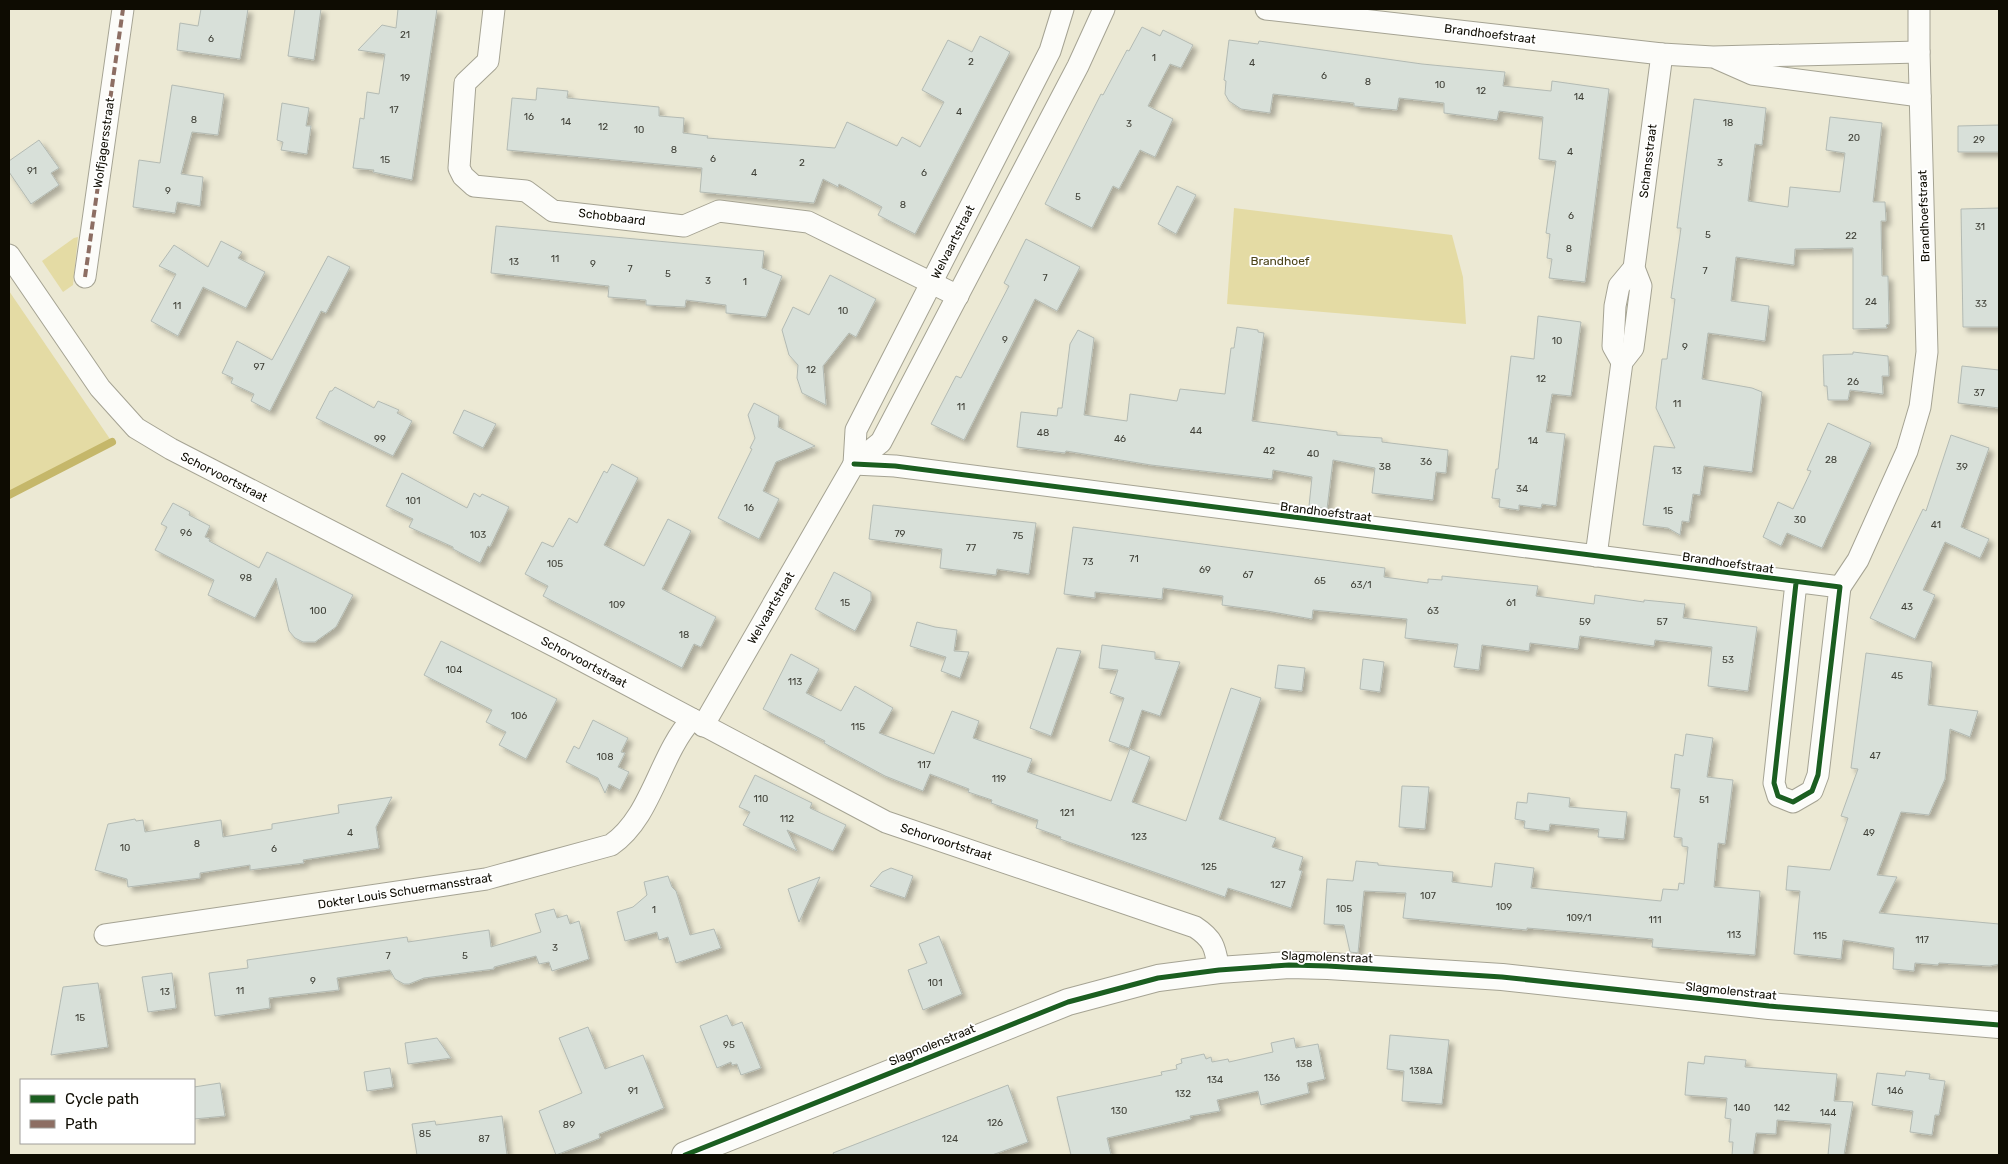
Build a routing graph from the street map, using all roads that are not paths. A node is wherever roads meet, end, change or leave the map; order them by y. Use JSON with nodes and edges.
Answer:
{"nodes":[{"id":1,"x":123,"y":9,"type":"edge"},
{"id":2,"x":494,"y":9,"type":"edge"},
{"id":3,"x":1063,"y":9,"type":"edge"},
{"id":4,"x":1104,"y":9,"type":"edge"},
{"id":5,"x":1266,"y":9,"type":"edge"},
{"id":6,"x":1919,"y":9,"type":"edge"},
{"id":7,"x":1050,"y":51,"type":"junction"},
{"id":8,"x":1919,"y":52,"type":"junction"},
{"id":9,"x":1662,"y":54,"type":"junction"},
{"id":10,"x":1713,"y":57,"type":"junction"},
{"id":11,"x":1078,"y":66,"type":"junction"},
{"id":12,"x":1920,"y":96,"type":"junction"},
{"id":13,"x":9,"y":255,"type":"edge"},
{"id":14,"x":85,"y":277,"type":"dead end"},
{"id":15,"x":932,"y":284,"type":"junction"},
{"id":16,"x":958,"y":296,"type":"junction"},
{"id":17,"x":854,"y":464,"type":"junction"},
{"id":18,"x":1596,"y":556,"type":"junction"},
{"id":19,"x":1796,"y":583,"type":"junction"},
{"id":20,"x":1840,"y":587,"type":"junction"},
{"id":21,"x":698,"y":723,"type":"junction"},
{"id":22,"x":105,"y":935,"type":"dead end"},
{"id":23,"x":1219,"y":970,"type":"junction"},
{"id":24,"x":1999,"y":1025,"type":"edge"},
{"id":25,"x":685,"y":1155,"type":"edge"}],
"edges":[{"from":1,"to":14,"type":"street","name":"Wolfjagersstraat"},
{"from":2,"to":15,"type":"street","name":"Schobbaard"},
{"from":3,"to":7,"type":"street","name":"Welvaartstraat"},
{"from":4,"to":11,"type":"street","name":"Welvaartstraat"},
{"from":5,"to":9,"type":"street","name":"Brandhoefstraat"},
{"from":6,"to":8,"type":"street","name":"Brandhoefstraat"},
{"from":7,"to":11,"type":"street"},
{"from":7,"to":15,"type":"street","name":"Welvaartstraat"},
{"from":8,"to":10,"type":"street","name":"Brandhoefstraat"},
{"from":8,"to":12,"type":"street","name":"Brandhoefstraat"},
{"from":9,"to":10,"type":"street","name":"Brandhoefstraat"},
{"from":9,"to":18,"type":"street","name":"Schansstraat"},
{"from":10,"to":12,"type":"street","name":"Brandhoefstraat"},
{"from":11,"to":16,"type":"street","name":"Welvaartstraat"},
{"from":12,"to":20,"type":"street","name":"Brandhoefstraat"},
{"from":13,"to":21,"type":"street","name":"Schorvoortstraat"},
{"from":15,"to":16,"type":"street","name":"Schobbaard"},
{"from":15,"to":17,"type":"street","name":"Welvaartstraat"},
{"from":16,"to":17,"type":"street","name":"Welvaartstraat"},
{"from":17,"to":18,"type":"street","name":"Brandhoefstraat"},
{"from":17,"to":21,"type":"street","name":"Welvaartstraat"},
{"from":18,"to":19,"type":"street","name":"Brandhoefstraat"},
{"from":19,"to":20,"type":"street","name":"Brandhoefstraat"},
{"from":19,"to":20,"type":"street","name":"Brandhoefstraat"},
{"from":21,"to":22,"type":"street","name":"Dokter Louis Schuermansstraat"},
{"from":21,"to":23,"type":"street","name":"Schorvoortstraat"},
{"from":23,"to":24,"type":"street","name":"Slagmolenstraat"},
{"from":23,"to":25,"type":"street","name":"Slagmolenstraat"}]}
